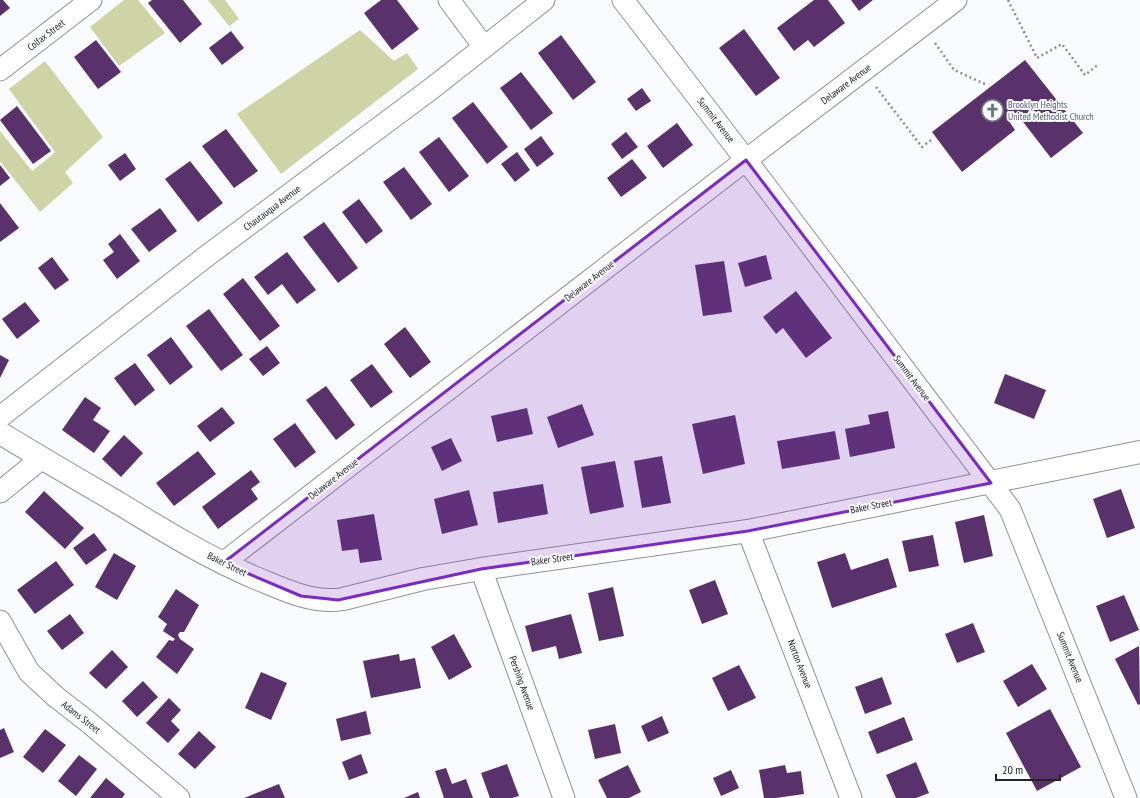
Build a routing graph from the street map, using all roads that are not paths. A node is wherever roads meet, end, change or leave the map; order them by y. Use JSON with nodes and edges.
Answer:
{"nodes":[{"id":1,"x":91,"y":0,"type":"edge"},
{"id":2,"x":448,"y":0,"type":"edge"},
{"id":3,"x":544,"y":0,"type":"edge"},
{"id":4,"x":623,"y":0,"type":"edge"},
{"id":5,"x":956,"y":0,"type":"edge"},
{"id":6,"x":484,"y":47,"type":"junction"},
{"id":7,"x":0,"y":70,"type":"edge"},
{"id":8,"x":746,"y":160,"type":"junction"},
{"id":9,"x":0,"y":417,"type":"edge"},
{"id":10,"x":0,"y":433,"type":"edge"},
{"id":11,"x":1140,"y":452,"type":"edge"},
{"id":12,"x":42,"y":458,"type":"junction"},
{"id":13,"x":991,"y":483,"type":"junction"},
{"id":14,"x":0,"y":492,"type":"edge"},
{"id":15,"x":748,"y":531,"type":"junction"},
{"id":16,"x":223,"y":563,"type":"junction"},
{"id":17,"x":481,"y":568,"type":"junction"},
{"id":18,"x":0,"y":621,"type":"edge"},
{"id":19,"x":179,"y":798,"type":"edge"},
{"id":20,"x":564,"y":798,"type":"edge"},
{"id":21,"x":852,"y":798,"type":"edge"},
{"id":22,"x":1126,"y":798,"type":"edge"}],
"edges":[{"from":1,"to":7,"type":"street","name":"Colfax Street"},
{"from":2,"to":6,"type":"street"},
{"from":3,"to":6,"type":"street","name":"Chautauqua Avenue"},
{"from":4,"to":8,"type":"street","name":"Summit Avenue"},
{"from":5,"to":8,"type":"street","name":"Delaware Avenue"},
{"from":6,"to":9,"type":"street","name":"Chautauqua Avenue"},
{"from":8,"to":13,"type":"street","name":"Summit Avenue"},
{"from":8,"to":16,"type":"street","name":"Delaware Avenue"},
{"from":10,"to":12,"type":"street","name":"Baker Street"},
{"from":11,"to":13,"type":"street","name":"Baker Street"},
{"from":12,"to":14,"type":"street"},
{"from":12,"to":16,"type":"street","name":"Baker Street"},
{"from":13,"to":15,"type":"street","name":"Baker Street"},
{"from":13,"to":22,"type":"street","name":"Summit Avenue"},
{"from":15,"to":17,"type":"street","name":"Baker Street"},
{"from":15,"to":21,"type":"street","name":"Norton Avenue"},
{"from":16,"to":17,"type":"street","name":"Baker Street"},
{"from":17,"to":20,"type":"street","name":"Pershing Avenue"},
{"from":18,"to":19,"type":"street","name":"Adams Street"}]}
